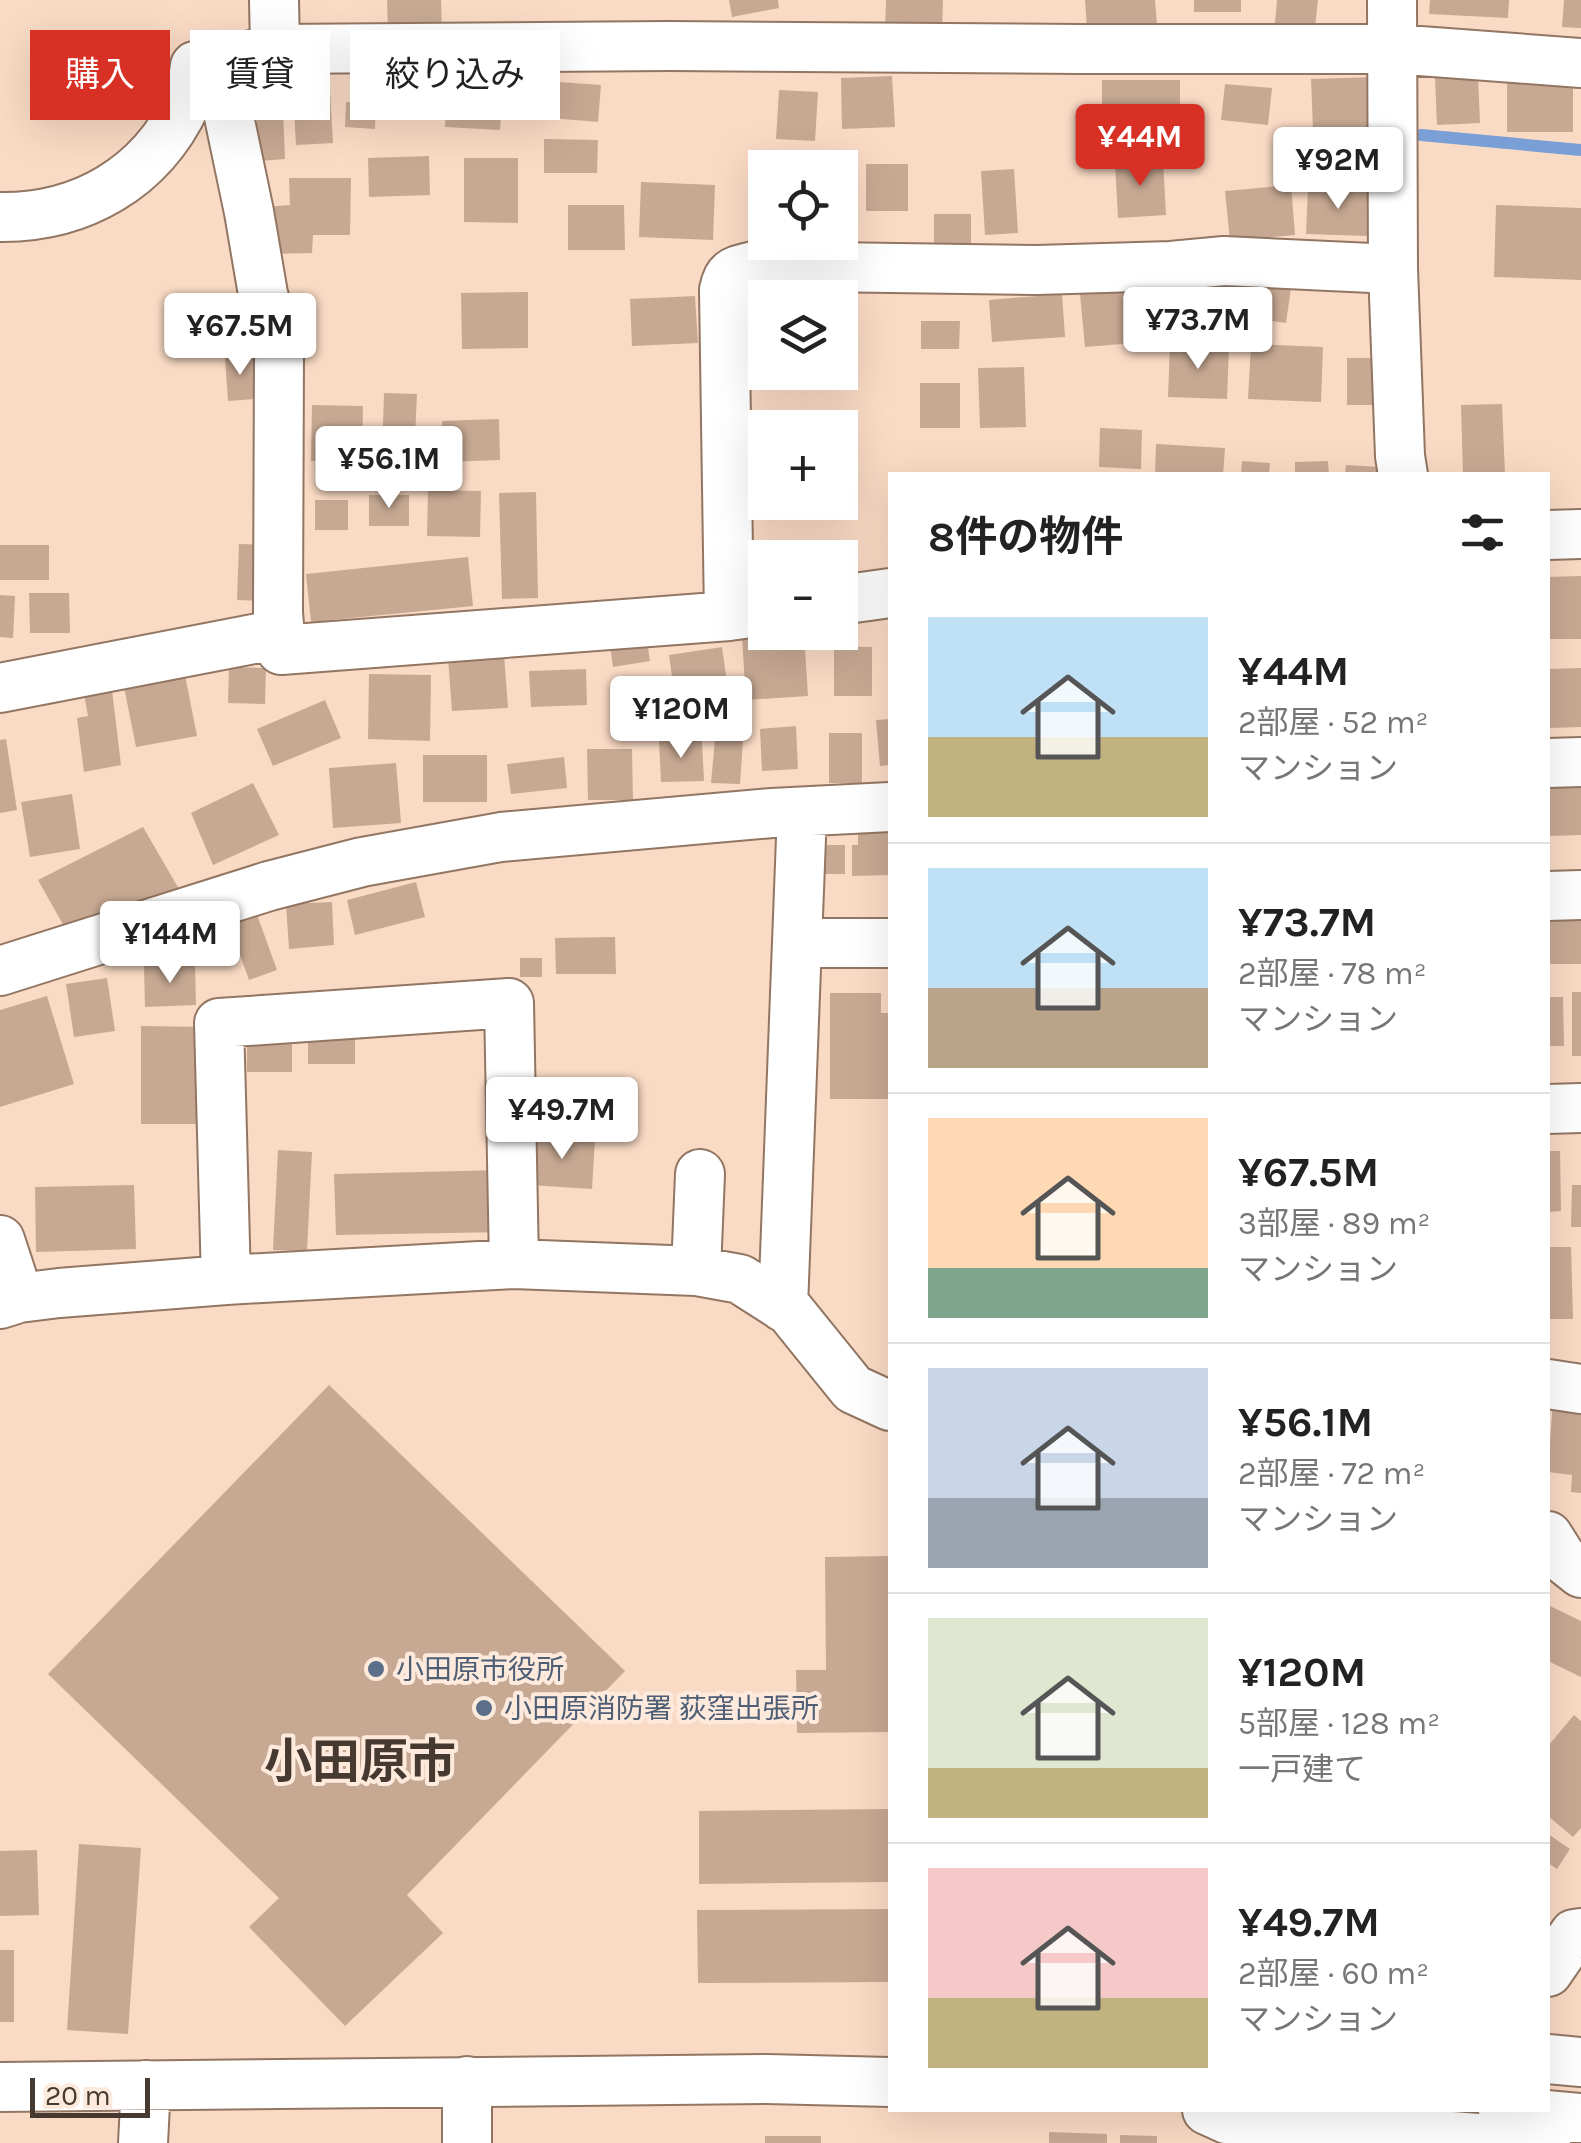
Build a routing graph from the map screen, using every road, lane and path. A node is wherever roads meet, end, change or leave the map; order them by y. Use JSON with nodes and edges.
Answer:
{"nodes":[{"id":1,"x":274,"y":0,"type":"edge"},
{"id":2,"x":1392,"y":0,"type":"edge"},
{"id":3,"x":275,"y":30,"type":"edge"},
{"id":4,"x":330,"y":49,"type":"edge"},
{"id":5,"x":1393,"y":49,"type":"junction"},
{"id":6,"x":1581,"y":63,"type":"edge"},
{"id":7,"x":190,"y":90,"type":"edge"},
{"id":8,"x":229,"y":120,"type":"edge"},
{"id":9,"x":0,"y":217,"type":"edge"},
{"id":10,"x":1393,"y":269,"type":"junction"},
{"id":11,"x":1403,"y":472,"type":"edge"},
{"id":12,"x":1581,"y":534,"type":"edge"},
{"id":13,"x":1550,"y":535,"type":"edge"},
{"id":14,"x":888,"y":593,"type":"edge"},
{"id":15,"x":858,"y":597,"type":"edge"},
{"id":16,"x":747,"y":613,"type":"edge"},
{"id":17,"x":279,"y":634,"type":"junction"},
{"id":18,"x":0,"y":688,"type":"edge"},
{"id":19,"x":1581,"y":762,"type":"edge"},
{"id":20,"x":1550,"y":763,"type":"edge"},
{"id":21,"x":888,"y":807,"type":"edge"},
{"id":22,"x":802,"y":812,"type":"junction"},
{"id":23,"x":1581,"y":894,"type":"edge"},
{"id":24,"x":1550,"y":896,"type":"edge"},
{"id":25,"x":888,"y":943,"type":"edge"},
{"id":26,"x":797,"y":944,"type":"junction"},
{"id":27,"x":0,"y":971,"type":"edge"},
{"id":28,"x":1581,"y":1108,"type":"edge"},
{"id":29,"x":1550,"y":1109,"type":"edge"},
{"id":30,"x":700,"y":1174,"type":"dead end"},
{"id":31,"x":0,"y":1240,"type":"edge"},
{"id":32,"x":514,"y":1264,"type":"junction"},
{"id":33,"x":696,"y":1271,"type":"junction"},
{"id":34,"x":226,"y":1280,"type":"junction"},
{"id":35,"x":9,"y":1301,"type":"edge"},
{"id":36,"x":784,"y":1307,"type":"junction"},
{"id":37,"x":1550,"y":1384,"type":"edge"},
{"id":38,"x":1581,"y":1389,"type":"edge"},
{"id":39,"x":888,"y":1405,"type":"edge"},
{"id":40,"x":1550,"y":1539,"type":"edge"},
{"id":41,"x":1581,"y":1573,"type":"edge"},
{"id":42,"x":1581,"y":1933,"type":"edge"},
{"id":43,"x":1550,"y":1969,"type":"edge"},
{"id":44,"x":1550,"y":2060,"type":"edge"},
{"id":45,"x":1581,"y":2062,"type":"edge"},
{"id":46,"x":467,"y":2081,"type":"junction"},
{"id":47,"x":888,"y":2082,"type":"edge"},
{"id":48,"x":146,"y":2085,"type":"junction"},
{"id":49,"x":0,"y":2087,"type":"edge"},
{"id":50,"x":1211,"y":2112,"type":"edge"},
{"id":51,"x":1581,"y":2118,"type":"edge"},
{"id":52,"x":1470,"y":2130,"type":"edge"},
{"id":53,"x":144,"y":2143,"type":"edge"},
{"id":54,"x":467,"y":2143,"type":"edge"},
{"id":55,"x":1546,"y":2143,"type":"edge"}],
"edges":[{"from":1,"to":3,"type":"street"},
{"from":2,"to":5,"type":"street"},
{"from":4,"to":5,"type":"street"},
{"from":5,"to":6,"type":"street"},
{"from":5,"to":10,"type":"street"},
{"from":7,"to":9,"type":"street"},
{"from":8,"to":17,"type":"street"},
{"from":10,"to":11,"type":"street"},
{"from":10,"to":16,"type":"street"},
{"from":12,"to":13,"type":"street"},
{"from":14,"to":15,"type":"street"},
{"from":16,"to":17,"type":"street"},
{"from":17,"to":18,"type":"street"},
{"from":19,"to":20,"type":"street"},
{"from":21,"to":22,"type":"street"},
{"from":22,"to":26,"type":"street"},
{"from":22,"to":27,"type":"street"},
{"from":23,"to":24,"type":"street"},
{"from":25,"to":26,"type":"street"},
{"from":26,"to":36,"type":"street"},
{"from":28,"to":29,"type":"street"},
{"from":30,"to":33,"type":"street"},
{"from":31,"to":35,"type":"street"},
{"from":32,"to":33,"type":"street"},
{"from":32,"to":34,"type":"street"},
{"from":32,"to":34,"type":"street"},
{"from":33,"to":36,"type":"street"},
{"from":34,"to":35,"type":"street"},
{"from":36,"to":39,"type":"street"},
{"from":37,"to":38,"type":"street"},
{"from":40,"to":41,"type":"street"},
{"from":42,"to":43,"type":"street"},
{"from":44,"to":45,"type":"street"},
{"from":46,"to":47,"type":"street"},
{"from":46,"to":48,"type":"street"},
{"from":46,"to":54,"type":"street"},
{"from":48,"to":49,"type":"street"},
{"from":48,"to":53,"type":"street"},
{"from":50,"to":52,"type":"street"},
{"from":51,"to":52,"type":"street"},
{"from":52,"to":55,"type":"street"}]}
